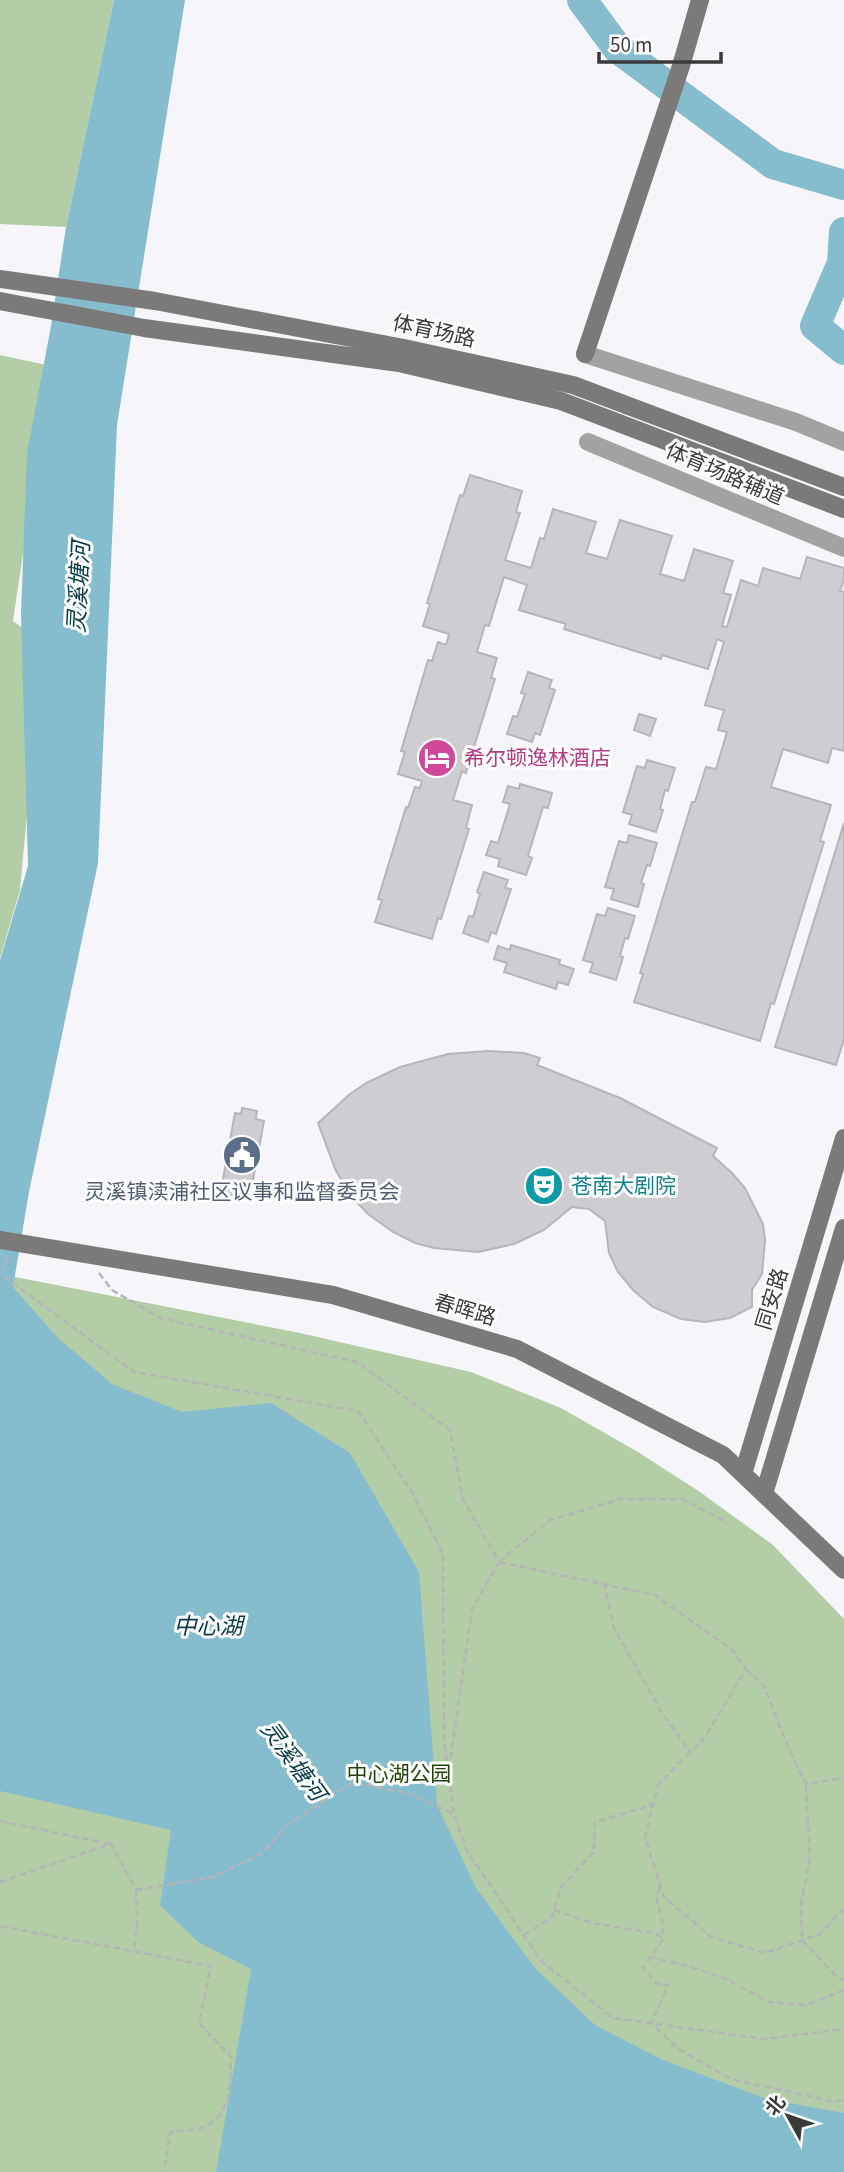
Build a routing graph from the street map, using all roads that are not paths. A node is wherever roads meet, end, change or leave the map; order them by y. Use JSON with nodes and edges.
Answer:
{"nodes":[{"id":1,"x":700,"y":0,"type":"edge"},
{"id":2,"x":0,"y":279,"type":"edge"},
{"id":3,"x":0,"y":301,"type":"edge"},
{"id":4,"x":588,"y":442,"type":"dead end"},
{"id":5,"x":844,"y":442,"type":"edge"},
{"id":6,"x":844,"y":487,"type":"edge"},
{"id":7,"x":844,"y":509,"type":"edge"},
{"id":8,"x":844,"y":548,"type":"edge"},
{"id":9,"x":843,"y":1146,"type":"edge"},
{"id":10,"x":844,"y":1228,"type":"edge"},
{"id":11,"x":6,"y":1241,"type":"edge"},
{"id":12,"x":743,"y":1474,"type":"junction"},
{"id":13,"x":764,"y":1494,"type":"junction"},
{"id":14,"x":844,"y":1570,"type":"edge"}],
"edges":[{"from":1,"to":5,"type":"street"},
{"from":2,"to":6,"type":"street","name":"体育场路"},
{"from":3,"to":7,"type":"street","name":"体育场路"},
{"from":4,"to":8,"type":"street","name":"体育场路辅道"},
{"from":9,"to":12,"type":"street","name":"同安路"},
{"from":10,"to":13,"type":"street"},
{"from":11,"to":12,"type":"street","name":"春晖路"},
{"from":12,"to":13,"type":"street","name":"春晖路"},
{"from":13,"to":14,"type":"street","name":"春晖路"}]}
